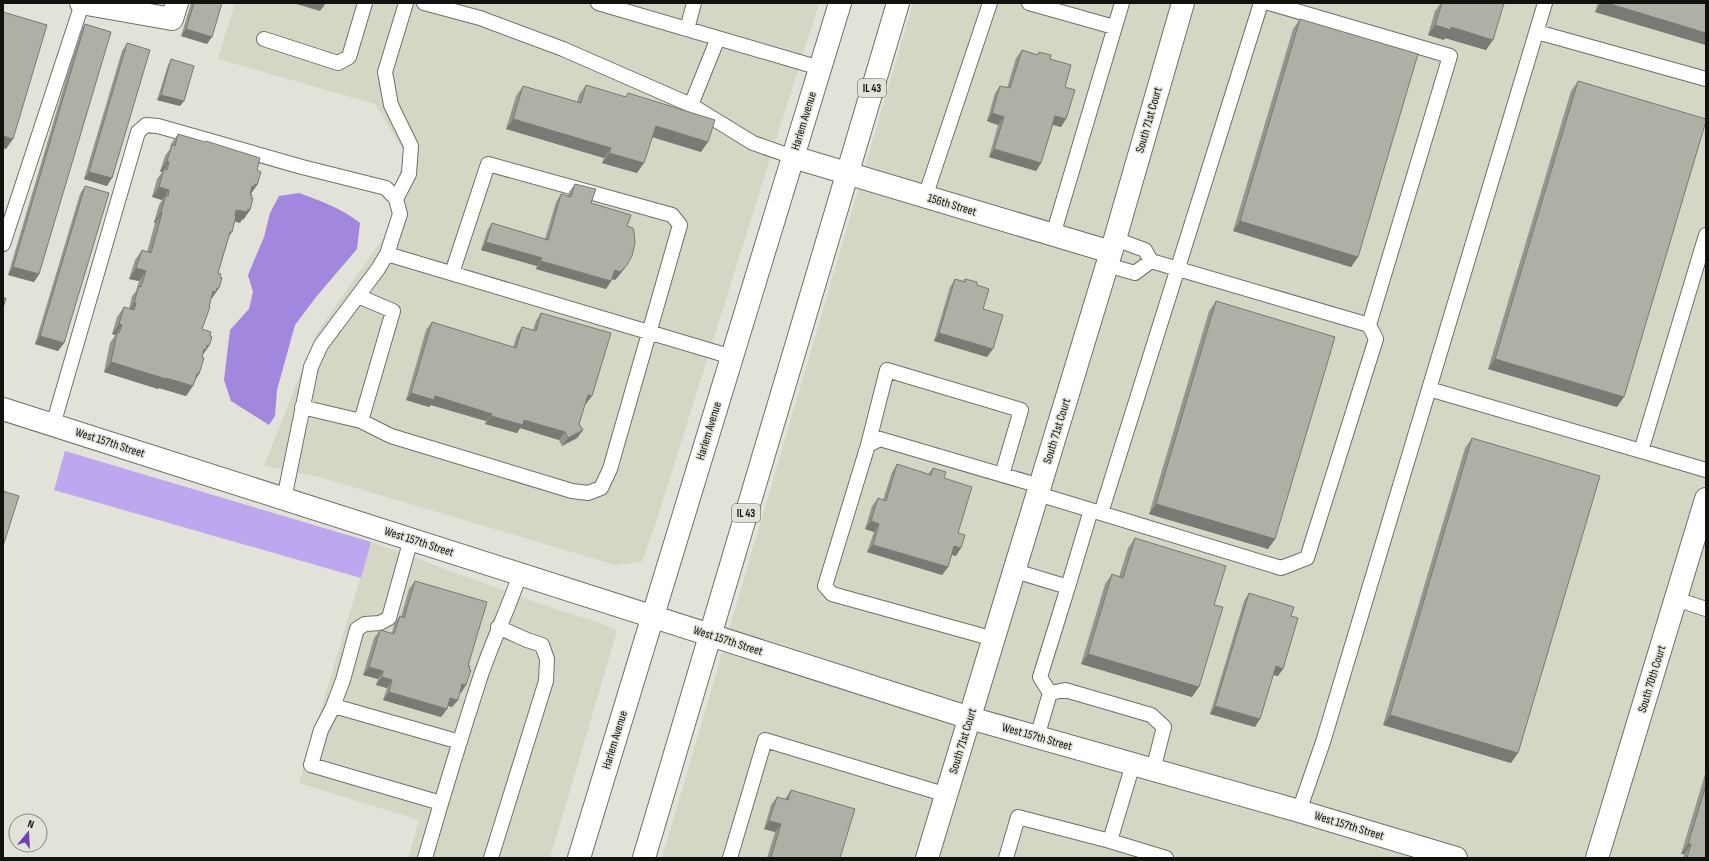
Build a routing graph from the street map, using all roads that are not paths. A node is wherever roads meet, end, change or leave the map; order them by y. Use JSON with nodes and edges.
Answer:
{"nodes":[{"id":1,"x":81,"y":3,"type":"edge"},
{"id":2,"x":365,"y":3,"type":"edge"},
{"id":3,"x":406,"y":3,"type":"edge"},
{"id":4,"x":424,"y":3,"type":"edge"},
{"id":5,"x":598,"y":3,"type":"edge"},
{"id":6,"x":694,"y":3,"type":"edge"},
{"id":7,"x":840,"y":3,"type":"edge"},
{"id":8,"x":898,"y":3,"type":"edge"},
{"id":9,"x":990,"y":3,"type":"edge"},
{"id":10,"x":1029,"y":3,"type":"edge"},
{"id":11,"x":1122,"y":3,"type":"edge"},
{"id":12,"x":1183,"y":3,"type":"edge"},
{"id":13,"x":1261,"y":3,"type":"edge"},
{"id":14,"x":1269,"y":3,"type":"edge"},
{"id":15,"x":1545,"y":3,"type":"edge"},
{"id":16,"x":175,"y":11,"type":"edge"},
{"id":17,"x":1114,"y":27,"type":"junction"},
{"id":18,"x":687,"y":29,"type":"junction"},
{"id":19,"x":1536,"y":32,"type":"junction"},
{"id":20,"x":718,"y":38,"type":"junction"},
{"id":21,"x":264,"y":39,"type":"dead end"},
{"id":22,"x":820,"y":68,"type":"junction"},
{"id":23,"x":1706,"y":79,"type":"edge"},
{"id":24,"x":691,"y":105,"type":"junction"},
{"id":25,"x":793,"y":157,"type":"junction"},
{"id":26,"x":847,"y":173,"type":"junction"},
{"id":27,"x":925,"y":197,"type":"junction"},
{"id":28,"x":396,"y":199,"type":"junction"},
{"id":29,"x":1054,"y":235,"type":"junction"},
{"id":30,"x":1706,"y":235,"type":"edge"},
{"id":31,"x":3,"y":244,"type":"edge"},
{"id":32,"x":1111,"y":252,"type":"junction"},
{"id":33,"x":387,"y":254,"type":"junction"},
{"id":34,"x":1151,"y":261,"type":"junction"},
{"id":35,"x":1702,"y":261,"type":"edge"},
{"id":36,"x":1177,"y":268,"type":"junction"},
{"id":37,"x":452,"y":273,"type":"junction"},
{"id":38,"x":358,"y":296,"type":"junction"},
{"id":39,"x":1369,"y":325,"type":"junction"},
{"id":40,"x":651,"y":332,"type":"junction"},
{"id":41,"x":732,"y":357,"type":"junction"},
{"id":42,"x":1429,"y":388,"type":"junction"},
{"id":43,"x":302,"y":407,"type":"junction"},
{"id":44,"x":3,"y":409,"type":"edge"},
{"id":45,"x":361,"y":421,"type":"junction"},
{"id":46,"x":53,"y":425,"type":"junction"},
{"id":47,"x":868,"y":445,"type":"junction"},
{"id":48,"x":1641,"y":451,"type":"junction"},
{"id":49,"x":1706,"y":470,"type":"edge"},
{"id":50,"x":1002,"y":475,"type":"junction"},
{"id":51,"x":1039,"y":490,"type":"junction"},
{"id":52,"x":284,"y":498,"type":"junction"},
{"id":53,"x":1706,"y":499,"type":"edge"},
{"id":54,"x":1096,"y":511,"type":"junction"},
{"id":55,"x":411,"y":539,"type":"junction"},
{"id":56,"x":1015,"y":571,"type":"junction"},
{"id":57,"x":520,"y":574,"type":"junction"},
{"id":58,"x":1068,"y":588,"type":"junction"},
{"id":59,"x":1676,"y":599,"type":"junction"},
{"id":60,"x":1706,"y":609,"type":"edge"},
{"id":61,"x":653,"y":616,"type":"junction"},
{"id":62,"x":498,"y":627,"type":"junction"},
{"id":63,"x":709,"y":635,"type":"junction"},
{"id":64,"x":994,"y":640,"type":"junction"},
{"id":65,"x":1050,"y":693,"type":"junction"},
{"id":66,"x":334,"y":706,"type":"junction"},
{"id":67,"x":970,"y":718,"type":"junction"},
{"id":68,"x":1037,"y":737,"type":"junction"},
{"id":69,"x":460,"y":742,"type":"junction"},
{"id":70,"x":1143,"y":767,"type":"junction"},
{"id":71,"x":947,"y":795,"type":"junction"},
{"id":72,"x":442,"y":803,"type":"junction"},
{"id":73,"x":1299,"y":811,"type":"junction"},
{"id":74,"x":1110,"y":841,"type":"junction"},
{"id":75,"x":1445,"y":856,"type":"edge"},
{"id":76,"x":425,"y":858,"type":"edge"},
{"id":77,"x":491,"y":858,"type":"edge"},
{"id":78,"x":579,"y":858,"type":"edge"},
{"id":79,"x":644,"y":858,"type":"edge"},
{"id":80,"x":730,"y":858,"type":"edge"},
{"id":81,"x":927,"y":858,"type":"edge"},
{"id":82,"x":1006,"y":858,"type":"edge"},
{"id":83,"x":1166,"y":858,"type":"edge"},
{"id":84,"x":1597,"y":858,"type":"edge"}],
"edges":[{"from":1,"to":16,"type":"street"},
{"from":1,"to":31,"type":"lane"},
{"from":2,"to":21,"type":"lane"},
{"from":3,"to":28,"type":"lane"},
{"from":4,"to":24,"type":"lane"},
{"from":5,"to":18,"type":"lane"},
{"from":6,"to":18,"type":"lane"},
{"from":7,"to":22,"type":"street","name":"Harlem Avenue"},
{"from":8,"to":26,"type":"street","number":"IL 43"},
{"from":9,"to":27,"type":"lane"},
{"from":10,"to":17,"type":"lane"},
{"from":11,"to":17,"type":"lane"},
{"from":12,"to":32,"type":"street","name":"South 71st Court"},
{"from":13,"to":36,"type":"lane"},
{"from":14,"to":39,"type":"lane"},
{"from":15,"to":19,"type":"lane"},
{"from":17,"to":29,"type":"lane"},
{"from":18,"to":20,"type":"lane"},
{"from":19,"to":23,"type":"lane"},
{"from":19,"to":42,"type":"lane"},
{"from":20,"to":22,"type":"lane"},
{"from":20,"to":24,"type":"lane"},
{"from":22,"to":25,"type":"street","name":"Harlem Avenue"},
{"from":24,"to":25,"type":"lane"},
{"from":25,"to":26,"type":"street","name":"156th Street"},
{"from":25,"to":41,"type":"street","name":"Harlem Avenue"},
{"from":26,"to":27,"type":"street","name":"156th Street"},
{"from":26,"to":63,"type":"street","number":"IL 43"},
{"from":27,"to":29,"type":"street","name":"156th Street"},
{"from":28,"to":33,"type":"lane"},
{"from":28,"to":46,"type":"lane"},
{"from":29,"to":32,"type":"street","name":"156th Street"},
{"from":30,"to":35,"type":"lane"},
{"from":32,"to":34,"type":"lane"},
{"from":32,"to":34,"type":"lane"},
{"from":32,"to":51,"type":"street","name":"South 71st Court"},
{"from":33,"to":37,"type":"lane"},
{"from":33,"to":38,"type":"lane"},
{"from":34,"to":36,"type":"lane"},
{"from":35,"to":48,"type":"lane"},
{"from":36,"to":39,"type":"lane"},
{"from":36,"to":54,"type":"lane"},
{"from":37,"to":40,"type":"lane"},
{"from":37,"to":40,"type":"lane"},
{"from":38,"to":43,"type":"lane"},
{"from":38,"to":45,"type":"lane"},
{"from":39,"to":54,"type":"lane"},
{"from":40,"to":41,"type":"lane"},
{"from":40,"to":45,"type":"lane"},
{"from":41,"to":61,"type":"street","name":"Harlem Avenue"},
{"from":42,"to":48,"type":"lane"},
{"from":42,"to":73,"type":"lane"},
{"from":43,"to":45,"type":"lane"},
{"from":43,"to":52,"type":"lane"},
{"from":44,"to":46,"type":"street","name":"West 157th Street"},
{"from":46,"to":52,"type":"street","name":"West 157th Street"},
{"from":47,"to":50,"type":"lane"},
{"from":47,"to":50,"type":"lane"},
{"from":47,"to":64,"type":"lane"},
{"from":48,"to":49,"type":"lane"},
{"from":50,"to":51,"type":"lane"},
{"from":51,"to":54,"type":"lane"},
{"from":51,"to":56,"type":"street","name":"South 71st Court"},
{"from":52,"to":55,"type":"street","name":"West 157th Street"},
{"from":53,"to":59,"type":"street","name":"South 70th Court"},
{"from":54,"to":58,"type":"lane"},
{"from":55,"to":57,"type":"street","name":"West 157th Street"},
{"from":55,"to":66,"type":"lane"},
{"from":56,"to":58,"type":"lane"},
{"from":56,"to":64,"type":"street","name":"South 71st Court"},
{"from":57,"to":61,"type":"street","name":"West 157th Street"},
{"from":57,"to":62,"type":"lane"},
{"from":58,"to":65,"type":"lane"},
{"from":59,"to":60,"type":"lane"},
{"from":59,"to":84,"type":"street","name":"South 70th Court"},
{"from":61,"to":63,"type":"street","name":"West 157th Street"},
{"from":61,"to":78,"type":"street","name":"Harlem Avenue"},
{"from":62,"to":69,"type":"lane"},
{"from":62,"to":77,"type":"lane"},
{"from":63,"to":67,"type":"street","name":"West 157th Street"},
{"from":63,"to":79,"type":"street","number":"IL 43"},
{"from":64,"to":67,"type":"street","name":"South 71st Court"},
{"from":65,"to":68,"type":"lane"},
{"from":65,"to":70,"type":"lane"},
{"from":66,"to":69,"type":"lane"},
{"from":66,"to":72,"type":"lane"},
{"from":67,"to":68,"type":"street","name":"West 157th Street"},
{"from":67,"to":71,"type":"street","name":"South 71st Court"},
{"from":68,"to":70,"type":"street","name":"West 157th Street"},
{"from":69,"to":72,"type":"lane"},
{"from":70,"to":73,"type":"street","name":"West 157th Street"},
{"from":70,"to":74,"type":"lane"},
{"from":71,"to":80,"type":"lane"},
{"from":71,"to":81,"type":"street","name":"South 71st Court"},
{"from":72,"to":76,"type":"lane"},
{"from":73,"to":75,"type":"street","name":"West 157th Street"},
{"from":74,"to":82,"type":"lane"},
{"from":74,"to":83,"type":"lane"}]}
